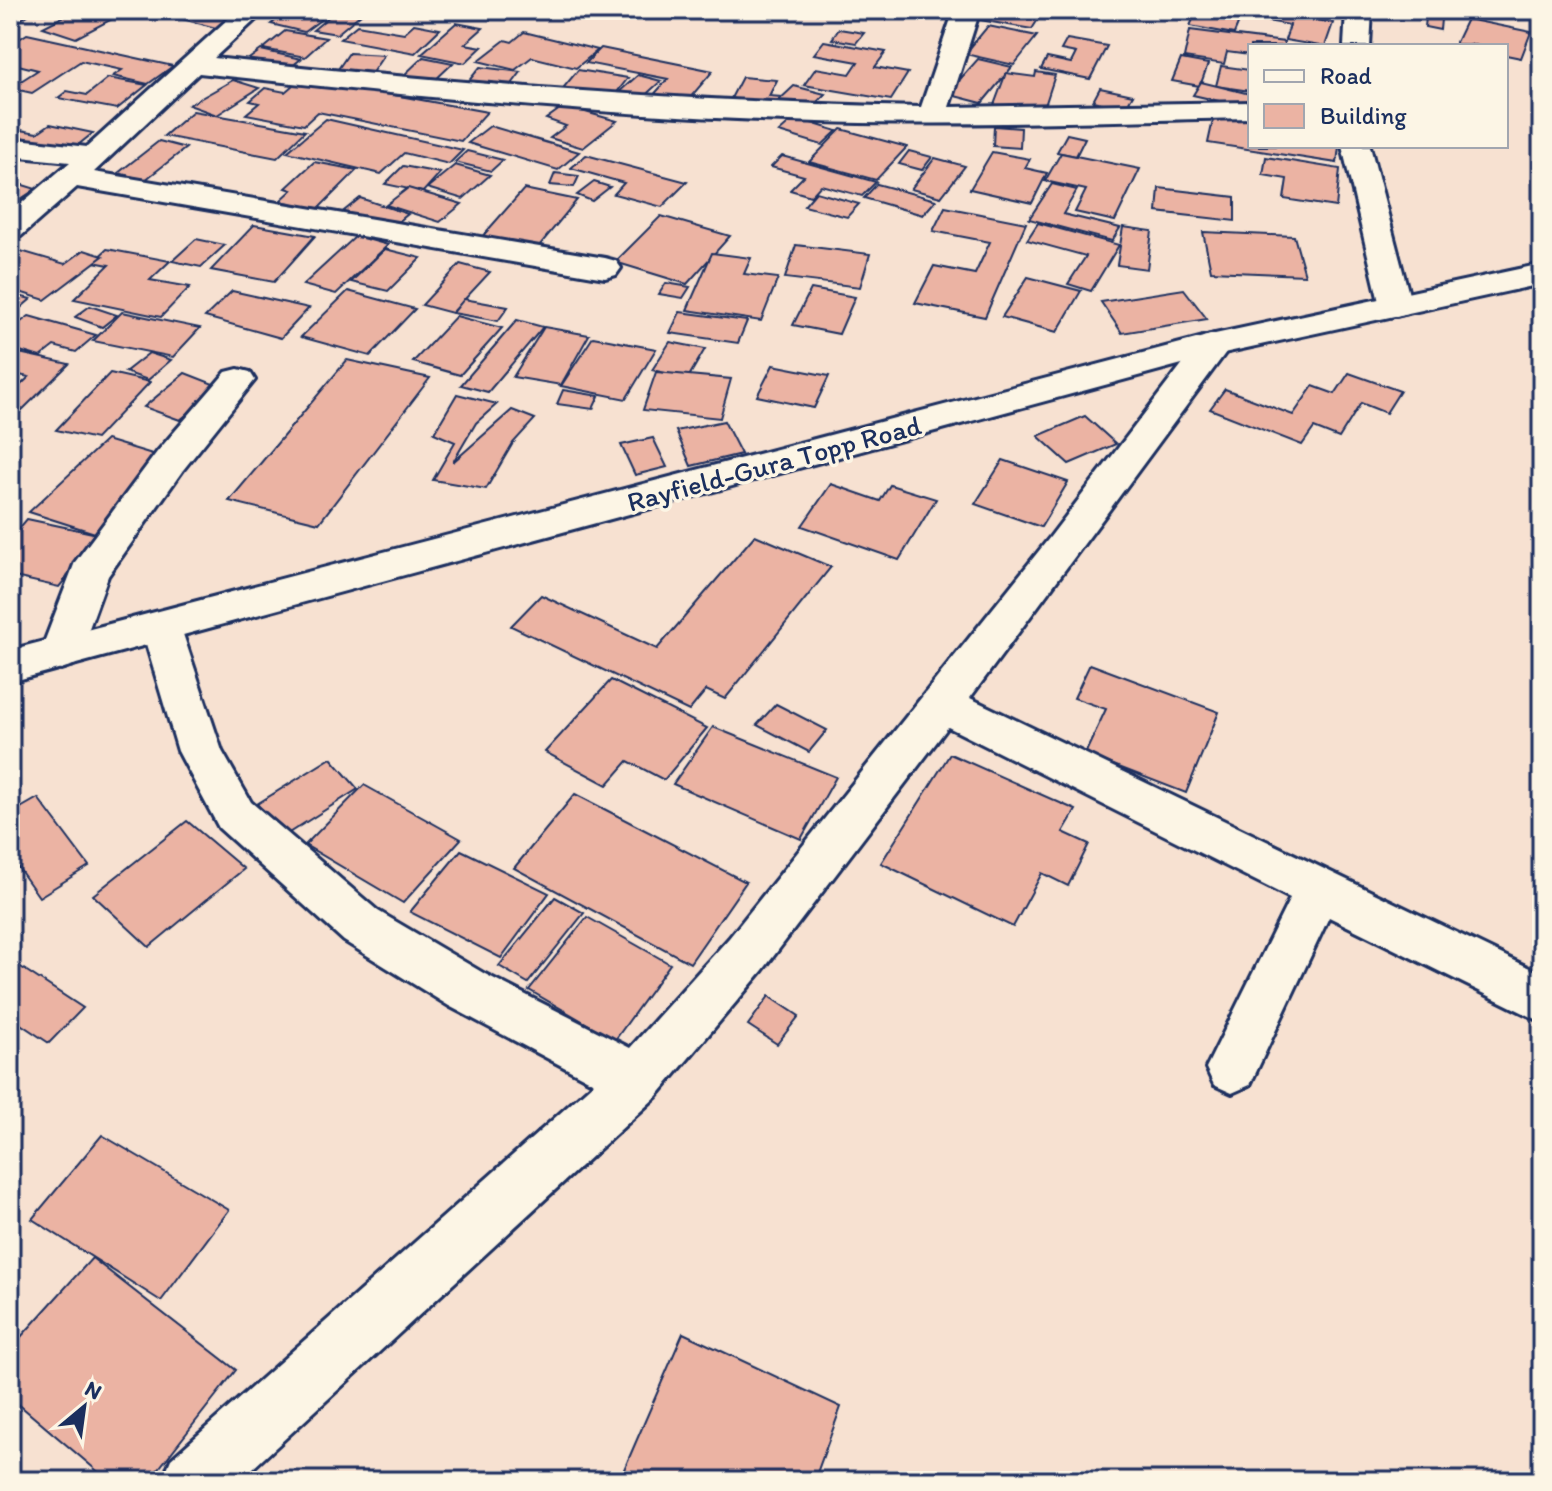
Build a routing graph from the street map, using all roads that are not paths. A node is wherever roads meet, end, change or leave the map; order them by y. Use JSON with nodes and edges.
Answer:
{"nodes":[{"id":1,"x":253,"y":10,"type":"edge"},
{"id":2,"x":967,"y":10,"type":"edge"},
{"id":3,"x":1359,"y":10,"type":"edge"},
{"id":4,"x":1357,"y":44,"type":"edge"},
{"id":5,"x":190,"y":64,"type":"junction"},
{"id":6,"x":1248,"y":110,"type":"edge"},
{"id":7,"x":932,"y":116,"type":"junction"},
{"id":8,"x":10,"y":147,"type":"edge"},
{"id":9,"x":1356,"y":148,"type":"edge"},
{"id":10,"x":83,"y":167,"type":"junction"},
{"id":11,"x":10,"y":229,"type":"edge"},
{"id":12,"x":605,"y":268,"type":"dead end"},
{"id":13,"x":1542,"y":274,"type":"edge"},
{"id":14,"x":1396,"y":306,"type":"junction"},
{"id":15,"x":1215,"y":344,"type":"junction"},
{"id":16,"x":238,"y":380,"type":"dead end"},
{"id":17,"x":162,"y":627,"type":"junction"},
{"id":18,"x":61,"y":653,"type":"junction"},
{"id":19,"x":10,"y":666,"type":"edge"},
{"id":20,"x":940,"y":703,"type":"junction"},
{"id":21,"x":1318,"y":890,"type":"junction"},
{"id":22,"x":1542,"y":999,"type":"edge"},
{"id":23,"x":1232,"y":1068,"type":"dead end"},
{"id":24,"x":637,"y":1079,"type":"junction"},
{"id":25,"x":193,"y":1481,"type":"edge"}],
"edges":[{"from":1,"to":5,"type":"street"},
{"from":2,"to":7,"type":"street"},
{"from":3,"to":4,"type":"street"},
{"from":5,"to":7,"type":"street"},
{"from":5,"to":10,"type":"street"},
{"from":6,"to":7,"type":"street"},
{"from":8,"to":10,"type":"street"},
{"from":9,"to":14,"type":"street"},
{"from":10,"to":11,"type":"street"},
{"from":10,"to":12,"type":"street"},
{"from":13,"to":14,"type":"street","name":"Rayfield-Gura Topp Road"},
{"from":14,"to":15,"type":"street","name":"Rayfield-Gura Topp Road"},
{"from":15,"to":17,"type":"street","name":"Rayfield-Gura Topp Road"},
{"from":15,"to":20,"type":"street"},
{"from":16,"to":18,"type":"street"},
{"from":17,"to":18,"type":"street","name":"Rayfield-Gura Topp Road"},
{"from":17,"to":24,"type":"street"},
{"from":18,"to":19,"type":"street","name":"Rayfield-Gura Topp Road"},
{"from":20,"to":21,"type":"street"},
{"from":20,"to":24,"type":"street"},
{"from":21,"to":22,"type":"street"},
{"from":21,"to":23,"type":"street"},
{"from":24,"to":25,"type":"street"}]}
